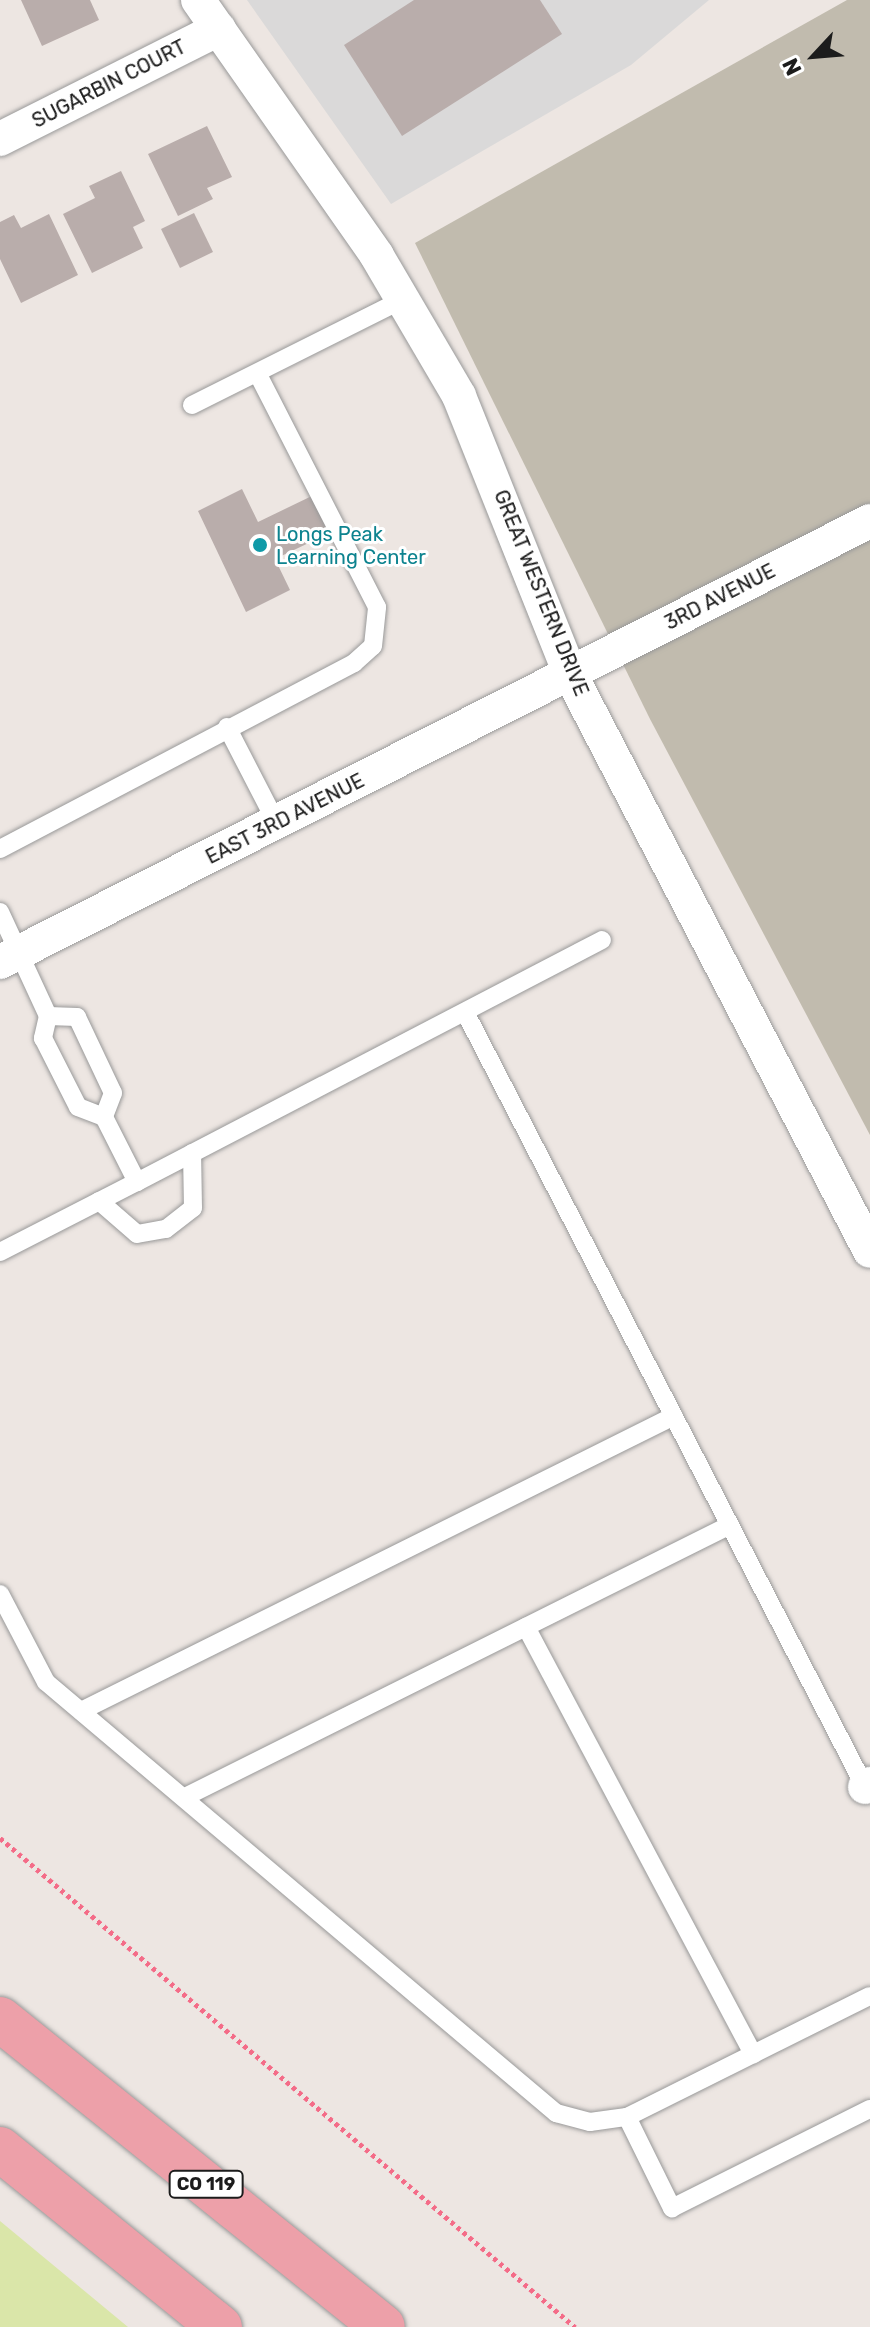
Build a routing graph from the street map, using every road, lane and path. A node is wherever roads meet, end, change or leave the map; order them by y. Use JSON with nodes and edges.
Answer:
{"nodes":[{"id":1,"x":198,"y":0,"type":"edge"},
{"id":2,"x":219,"y":29,"type":"junction"},
{"id":3,"x":0,"y":139,"type":"edge"},
{"id":4,"x":402,"y":300,"type":"junction"},
{"id":5,"x":258,"y":374,"type":"junction"},
{"id":6,"x":192,"y":405,"type":"dead end"},
{"id":7,"x":870,"y":521,"type":"edge"},
{"id":8,"x":570,"y":674,"type":"junction"},
{"id":9,"x":227,"y":727,"type":"junction"},
{"id":10,"x":277,"y":824,"type":"junction"},
{"id":11,"x":0,"y":849,"type":"edge"},
{"id":12,"x":0,"y":912,"type":"edge"},
{"id":13,"x":602,"y":940,"type":"dead end"},
{"id":14,"x":8,"y":958,"type":"edge"},
{"id":15,"x":465,"y":1012,"type":"junction"},
{"id":16,"x":48,"y":1016,"type":"junction"},
{"id":17,"x":104,"y":1117,"type":"junction"},
{"id":18,"x":192,"y":1153,"type":"junction"},
{"id":19,"x":137,"y":1182,"type":"junction"},
{"id":20,"x":99,"y":1201,"type":"junction"},
{"id":21,"x":870,"y":1251,"type":"edge"},
{"id":22,"x":0,"y":1252,"type":"edge"},
{"id":23,"x":674,"y":1416,"type":"junction"},
{"id":24,"x":730,"y":1525,"type":"junction"},
{"id":25,"x":0,"y":1594,"type":"edge"},
{"id":26,"x":526,"y":1627,"type":"junction"},
{"id":27,"x":81,"y":1711,"type":"junction"},
{"id":28,"x":868,"y":1790,"type":"edge"},
{"id":29,"x":185,"y":1797,"type":"junction"},
{"id":30,"x":0,"y":1838,"type":"edge"},
{"id":31,"x":870,"y":1996,"type":"edge"},
{"id":32,"x":0,"y":2019,"type":"edge"},
{"id":33,"x":753,"y":2054,"type":"junction"},
{"id":34,"x":870,"y":2109,"type":"edge"},
{"id":35,"x":627,"y":2117,"type":"junction"},
{"id":36,"x":0,"y":2149,"type":"edge"},
{"id":37,"x":220,"y":2327,"type":"edge"},
{"id":38,"x":383,"y":2327,"type":"edge"},
{"id":39,"x":575,"y":2327,"type":"edge"}],
"edges":[{"from":1,"to":2,"type":"street","name":"GREAT WESTERN DRIVE"},
{"from":2,"to":3,"type":"street","name":"SUGARBIN COURT"},
{"from":2,"to":4,"type":"street","name":"GREAT WESTERN DRIVE"},
{"from":4,"to":5,"type":"lane"},
{"from":4,"to":8,"type":"street","name":"GREAT WESTERN DRIVE"},
{"from":5,"to":6,"type":"lane"},
{"from":5,"to":9,"type":"lane"},
{"from":7,"to":8,"type":"street","name":"3RD AVENUE"},
{"from":8,"to":10,"type":"street","name":"EAST 3RD AVENUE"},
{"from":8,"to":21,"type":"street","name":"GREAT WESTERN DRIVE"},
{"from":9,"to":10,"type":"lane"},
{"from":9,"to":11,"type":"lane"},
{"from":10,"to":14,"type":"street","name":"EAST 3RD AVENUE"},
{"from":12,"to":14,"type":"lane"},
{"from":13,"to":15,"type":"lane"},
{"from":14,"to":16,"type":"lane"},
{"from":15,"to":18,"type":"lane"},
{"from":15,"to":23,"type":"lane"},
{"from":16,"to":17,"type":"lane"},
{"from":16,"to":17,"type":"lane"},
{"from":17,"to":19,"type":"lane"},
{"from":18,"to":19,"type":"lane"},
{"from":18,"to":20,"type":"lane"},
{"from":19,"to":20,"type":"lane"},
{"from":20,"to":22,"type":"lane"},
{"from":23,"to":24,"type":"lane"},
{"from":23,"to":27,"type":"lane"},
{"from":24,"to":26,"type":"lane"},
{"from":24,"to":28,"type":"lane"},
{"from":25,"to":27,"type":"lane"},
{"from":26,"to":29,"type":"lane"},
{"from":26,"to":33,"type":"lane"},
{"from":27,"to":29,"type":"lane"},
{"from":29,"to":35,"type":"lane"},
{"from":30,"to":39,"type":"path"},
{"from":31,"to":33,"type":"lane"},
{"from":32,"to":38,"type":"highway","number":"CO 119"},
{"from":33,"to":35,"type":"lane"},
{"from":34,"to":35,"type":"lane"},
{"from":36,"to":37,"type":"highway"}]}
